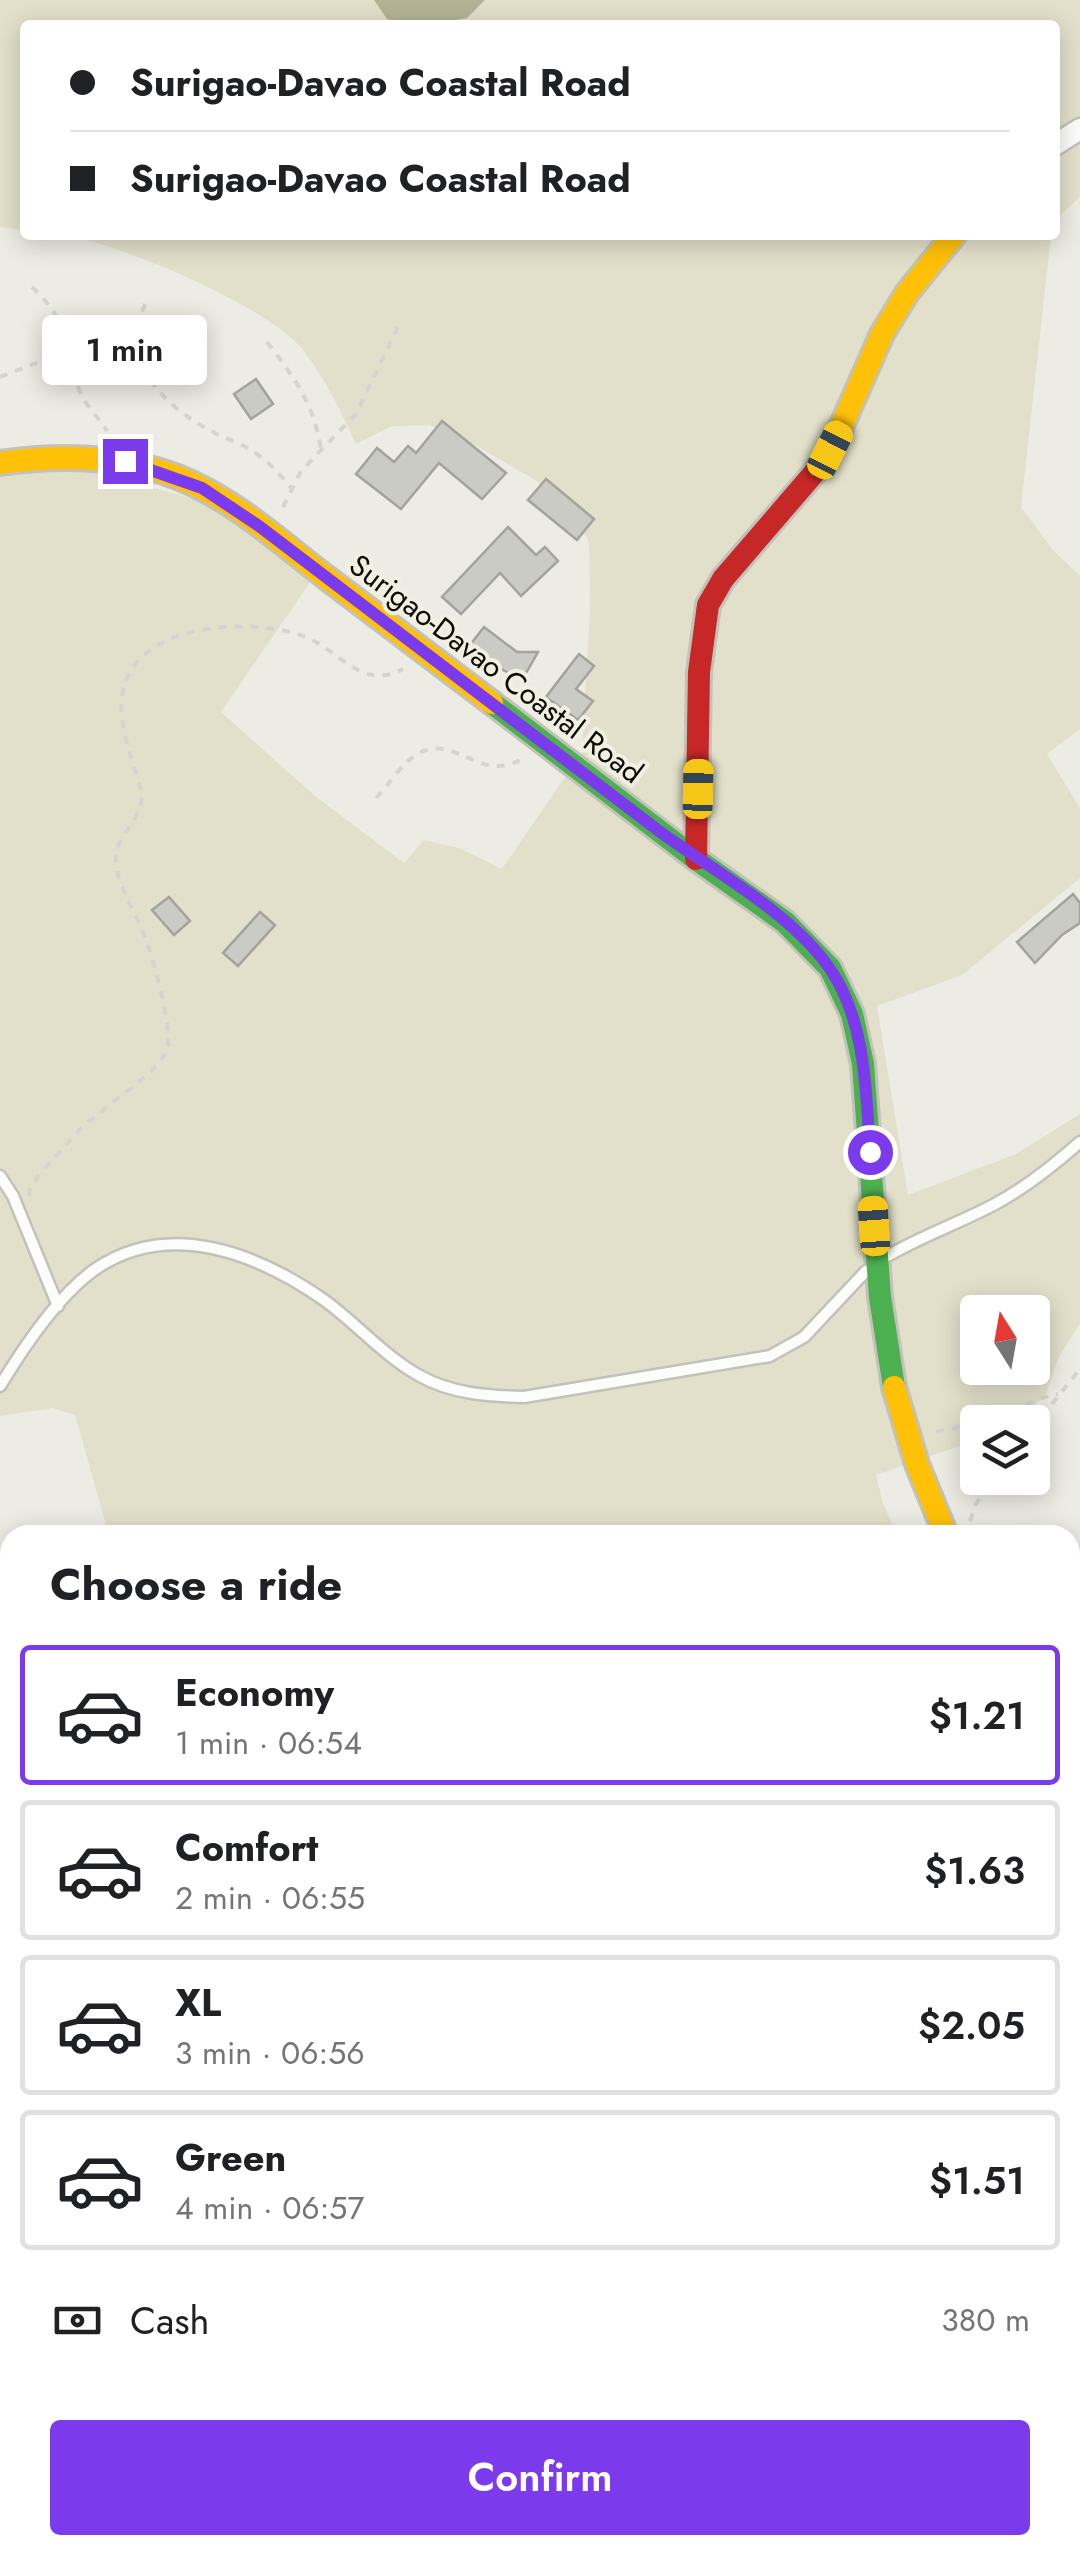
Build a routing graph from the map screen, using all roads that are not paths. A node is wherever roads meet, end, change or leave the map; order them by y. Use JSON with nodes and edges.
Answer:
{"nodes":[{"id":1,"x":950,"y":240,"type":"edge"},
{"id":2,"x":0,"y":463,"type":"edge"},
{"id":3,"x":696,"y":859,"type":"junction"},
{"id":4,"x":1080,"y":1142,"type":"edge"},
{"id":5,"x":0,"y":1176,"type":"edge"},
{"id":6,"x":876,"y":1262,"type":"junction"},
{"id":7,"x":58,"y":1306,"type":"junction"},
{"id":8,"x":0,"y":1386,"type":"edge"},
{"id":9,"x":953,"y":1525,"type":"edge"}],
"edges":[{"from":1,"to":3,"type":"main road"},
{"from":2,"to":3,"type":"main road","name":"Surigao-Davao Coastal Road"},
{"from":3,"to":6,"type":"main road","name":"Surigao-Davao Coastal Road"},
{"from":4,"to":6,"type":"lane"},
{"from":5,"to":7,"type":"lane"},
{"from":6,"to":7,"type":"lane"},
{"from":6,"to":9,"type":"main road","name":"Surigao-Davao Coastal Road"},
{"from":7,"to":8,"type":"lane"}]}
